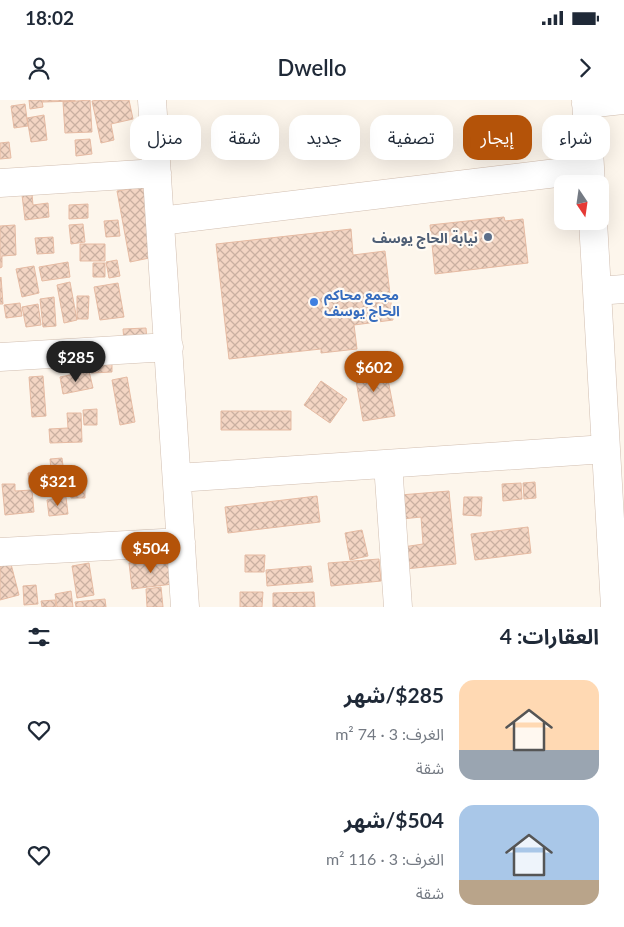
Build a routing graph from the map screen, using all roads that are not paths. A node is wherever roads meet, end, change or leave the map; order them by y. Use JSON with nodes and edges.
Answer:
{"nodes":[{"id":1,"x":152,"y":100,"type":"edge"},
{"id":2,"x":624,"y":100,"type":"edge"},
{"id":3,"x":586,"y":102,"type":"edge"},
{"id":4,"x":157,"y":173,"type":"junction"},
{"id":5,"x":590,"y":175,"type":"edge"},
{"id":6,"x":554,"y":181,"type":"edge"},
{"id":7,"x":0,"y":182,"type":"edge"},
{"id":8,"x":160,"y":221,"type":"junction"},
{"id":9,"x":594,"y":230,"type":"edge"},
{"id":10,"x":624,"y":289,"type":"edge"},
{"id":11,"x":597,"y":291,"type":"junction"},
{"id":12,"x":169,"y":347,"type":"junction"},
{"id":13,"x":0,"y":357,"type":"edge"},
{"id":14,"x":606,"y":450,"type":"junction"},
{"id":15,"x":388,"y":464,"type":"junction"},
{"id":16,"x":177,"y":478,"type":"junction"},
{"id":17,"x":181,"y":542,"type":"junction"},
{"id":18,"x":0,"y":552,"type":"edge"},
{"id":19,"x":185,"y":607,"type":"edge"},
{"id":20,"x":398,"y":607,"type":"edge"},
{"id":21,"x":615,"y":607,"type":"edge"}],
"edges":[{"from":1,"to":4,"type":"street"},
{"from":2,"to":3,"type":"street"},
{"from":3,"to":5,"type":"street"},
{"from":4,"to":7,"type":"street"},
{"from":4,"to":8,"type":"street"},
{"from":6,"to":8,"type":"street"},
{"from":8,"to":12,"type":"street"},
{"from":9,"to":11,"type":"street"},
{"from":10,"to":11,"type":"street"},
{"from":11,"to":14,"type":"street"},
{"from":12,"to":13,"type":"street"},
{"from":12,"to":16,"type":"street"},
{"from":14,"to":15,"type":"street"},
{"from":14,"to":21,"type":"street"},
{"from":15,"to":16,"type":"street"},
{"from":15,"to":20,"type":"street"},
{"from":16,"to":17,"type":"street"},
{"from":17,"to":18,"type":"street"},
{"from":17,"to":19,"type":"street"}]}
